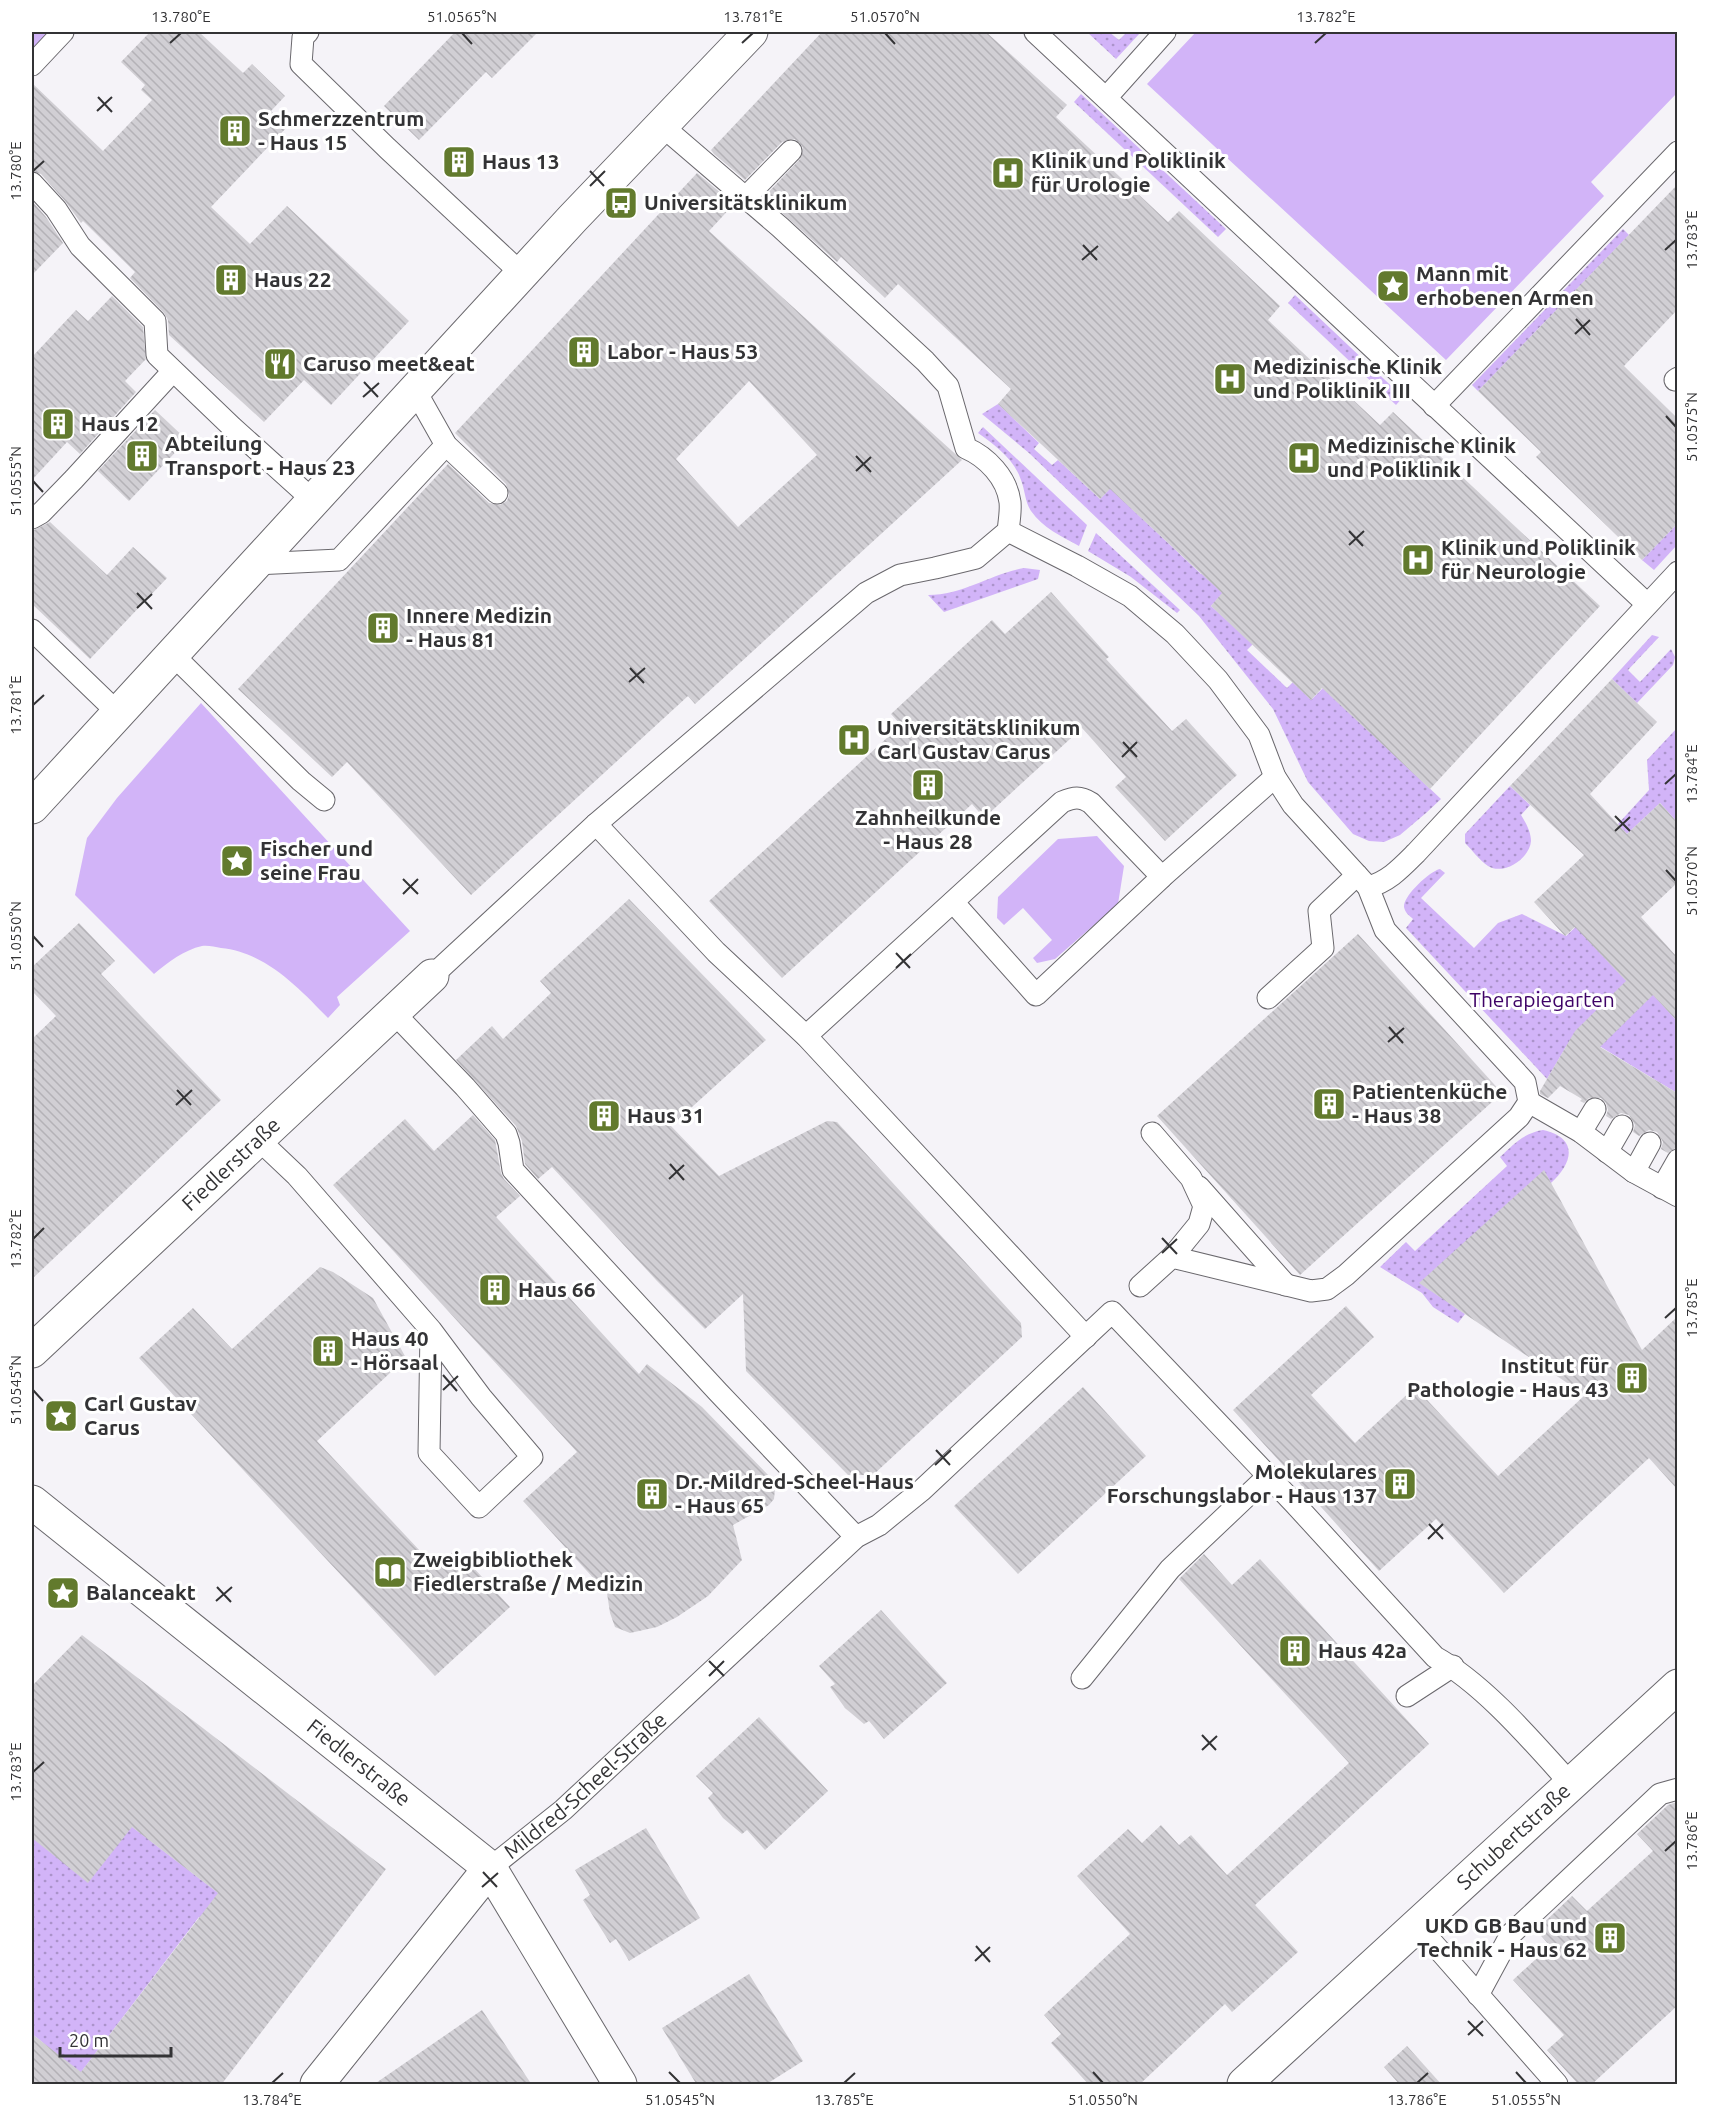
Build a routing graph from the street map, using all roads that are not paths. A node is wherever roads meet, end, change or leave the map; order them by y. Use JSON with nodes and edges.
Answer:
{"nodes":[{"id":1,"x":63,"y":32,"type":"edge"},
{"id":2,"x":308,"y":32,"type":"edge"},
{"id":3,"x":751,"y":32,"type":"edge"},
{"id":4,"x":1035,"y":32,"type":"edge"},
{"id":5,"x":1165,"y":32,"type":"edge"},
{"id":6,"x":32,"y":65,"type":"edge"},
{"id":7,"x":1106,"y":98,"type":"junction"},
{"id":8,"x":661,"y":125,"type":"junction"},
{"id":9,"x":790,"y":150,"type":"dead end"},
{"id":10,"x":1677,"y":152,"type":"edge"},
{"id":11,"x":32,"y":183,"type":"edge"},
{"id":12,"x":745,"y":198,"type":"junction"},
{"id":13,"x":522,"y":274,"type":"junction"},
{"id":14,"x":173,"y":371,"type":"junction"},
{"id":15,"x":416,"y":390,"type":"junction"},
{"id":16,"x":1434,"y":405,"type":"junction"},
{"id":17,"x":446,"y":445,"type":"junction"},
{"id":18,"x":497,"y":494,"type":"dead end"},
{"id":19,"x":314,"y":501,"type":"junction"},
{"id":20,"x":32,"y":519,"type":"edge"},
{"id":21,"x":1008,"y":531,"type":"junction"},
{"id":22,"x":255,"y":564,"type":"junction"},
{"id":23,"x":1677,"y":572,"type":"edge"},
{"id":24,"x":1647,"y":604,"type":"junction"},
{"id":25,"x":32,"y":630,"type":"edge"},
{"id":26,"x":172,"y":654,"type":"junction"},
{"id":27,"x":118,"y":713,"type":"junction"},
{"id":28,"x":1275,"y":777,"type":"junction"},
{"id":29,"x":324,"y":800,"type":"dead end"},
{"id":30,"x":32,"y":807,"type":"edge"},
{"id":31,"x":596,"y":824,"type":"junction"},
{"id":32,"x":1162,"y":877,"type":"junction"},
{"id":33,"x":1362,"y":881,"type":"junction"},
{"id":34,"x":953,"y":902,"type":"junction"},
{"id":35,"x":432,"y":976,"type":"joint"},
{"id":36,"x":1268,"y":998,"type":"dead end"},
{"id":37,"x":393,"y":1012,"type":"junction"},
{"id":38,"x":806,"y":1036,"type":"junction"},
{"id":39,"x":1529,"y":1102,"type":"junction"},
{"id":40,"x":1595,"y":1109,"type":"dead end"},
{"id":41,"x":1622,"y":1126,"type":"dead end"},
{"id":42,"x":1152,"y":1132,"type":"dead end"},
{"id":43,"x":1581,"y":1132,"type":"junction"},
{"id":44,"x":259,"y":1140,"type":"junction"},
{"id":45,"x":1650,"y":1143,"type":"dead end"},
{"id":46,"x":1607,"y":1152,"type":"junction"},
{"id":47,"x":1677,"y":1160,"type":"edge"},
{"id":48,"x":1634,"y":1172,"type":"junction"},
{"id":49,"x":1191,"y":1178,"type":"junction"},
{"id":50,"x":1670,"y":1192,"type":"edge"},
{"id":51,"x":1172,"y":1257,"type":"junction"},
{"id":52,"x":1286,"y":1285,"type":"junction"},
{"id":53,"x":1140,"y":1286,"type":"dead end"},
{"id":54,"x":432,"y":1330,"type":"junction"},
{"id":55,"x":1086,"y":1337,"type":"junction"},
{"id":56,"x":32,"y":1352,"type":"edge"},
{"id":57,"x":1268,"y":1476,"type":"junction"},
{"id":58,"x":32,"y":1502,"type":"edge"},
{"id":59,"x":856,"y":1537,"type":"junction"},
{"id":60,"x":1453,"y":1666,"type":"junction"},
{"id":61,"x":1082,"y":1678,"type":"dead end"},
{"id":62,"x":1677,"y":1686,"type":"edge"},
{"id":63,"x":1407,"y":1696,"type":"dead end"},
{"id":64,"x":1570,"y":1783,"type":"junction"},
{"id":65,"x":1677,"y":1790,"type":"edge"},
{"id":66,"x":490,"y":1868,"type":"junction"},
{"id":67,"x":1417,"y":1925,"type":"junction"},
{"id":68,"x":1478,"y":1995,"type":"junction"},
{"id":69,"x":317,"y":2085,"type":"edge"},
{"id":70,"x":620,"y":2085,"type":"edge"},
{"id":71,"x":1244,"y":2085,"type":"edge"},
{"id":72,"x":1557,"y":2085,"type":"edge"}],
"edges":[{"from":1,"to":6,"type":"lane"},
{"from":2,"to":13,"type":"lane"},
{"from":3,"to":8,"type":"street"},
{"from":4,"to":7,"type":"lane"},
{"from":5,"to":7,"type":"lane"},
{"from":7,"to":16,"type":"lane"},
{"from":8,"to":12,"type":"lane"},
{"from":8,"to":13,"type":"street"},
{"from":9,"to":12,"type":"lane"},
{"from":10,"to":16,"type":"lane"},
{"from":11,"to":14,"type":"lane"},
{"from":12,"to":21,"type":"lane"},
{"from":13,"to":15,"type":"street"},
{"from":14,"to":19,"type":"lane"},
{"from":14,"to":20,"type":"lane"},
{"from":15,"to":17,"type":"lane"},
{"from":15,"to":19,"type":"street"},
{"from":16,"to":24,"type":"lane"},
{"from":17,"to":18,"type":"lane"},
{"from":17,"to":22,"type":"lane"},
{"from":19,"to":22,"type":"street"},
{"from":21,"to":28,"type":"lane"},
{"from":21,"to":31,"type":"lane"},
{"from":22,"to":26,"type":"street"},
{"from":23,"to":24,"type":"lane"},
{"from":24,"to":33,"type":"lane"},
{"from":25,"to":27,"type":"lane"},
{"from":26,"to":27,"type":"street"},
{"from":26,"to":29,"type":"lane"},
{"from":27,"to":30,"type":"street"},
{"from":28,"to":32,"type":"lane"},
{"from":28,"to":33,"type":"lane"},
{"from":31,"to":35,"type":"lane"},
{"from":31,"to":38,"type":"lane"},
{"from":32,"to":34,"type":"lane"},
{"from":32,"to":34,"type":"lane"},
{"from":33,"to":36,"type":"lane"},
{"from":33,"to":39,"type":"lane"},
{"from":34,"to":38,"type":"lane"},
{"from":35,"to":37,"type":"street","name":"Fiedlerstraße"},
{"from":37,"to":44,"type":"street","name":"Fiedlerstraße"},
{"from":37,"to":59,"type":"lane"},
{"from":38,"to":55,"type":"lane"},
{"from":39,"to":43,"type":"lane"},
{"from":39,"to":52,"type":"lane"},
{"from":40,"to":43,"type":"lane"},
{"from":41,"to":46,"type":"lane"},
{"from":42,"to":49,"type":"lane"},
{"from":43,"to":46,"type":"lane"},
{"from":44,"to":54,"type":"lane"},
{"from":44,"to":56,"type":"street","name":"Fiedlerstraße"},
{"from":45,"to":48,"type":"lane"},
{"from":46,"to":48,"type":"lane"},
{"from":47,"to":50,"type":"lane"},
{"from":48,"to":50,"type":"lane"},
{"from":49,"to":51,"type":"lane"},
{"from":49,"to":52,"type":"lane"},
{"from":51,"to":52,"type":"lane"},
{"from":51,"to":53,"type":"lane"},
{"from":54,"to":54,"type":"lane"},
{"from":55,"to":57,"type":"lane","name":"Mildred-Scheel-Straße"},
{"from":55,"to":59,"type":"lane","name":"Mildred-Scheel-Straße"},
{"from":57,"to":60,"type":"lane"},
{"from":57,"to":61,"type":"lane"},
{"from":58,"to":66,"type":"street","name":"Fiedlerstraße"},
{"from":59,"to":66,"type":"lane","name":"Mildred-Scheel-Straße"},
{"from":60,"to":63,"type":"lane"},
{"from":60,"to":64,"type":"lane"},
{"from":62,"to":64,"type":"street","name":"Schubertstraße"},
{"from":64,"to":67,"type":"street","name":"Schubertstraße"},
{"from":65,"to":68,"type":"lane"},
{"from":66,"to":69,"type":"street","name":"Mildred-Scheel-Straße"},
{"from":66,"to":70,"type":"street","name":"Fiedlerstraße"},
{"from":67,"to":68,"type":"lane"},
{"from":67,"to":71,"type":"street","name":"Schubertstraße"},
{"from":68,"to":72,"type":"lane"}]}
